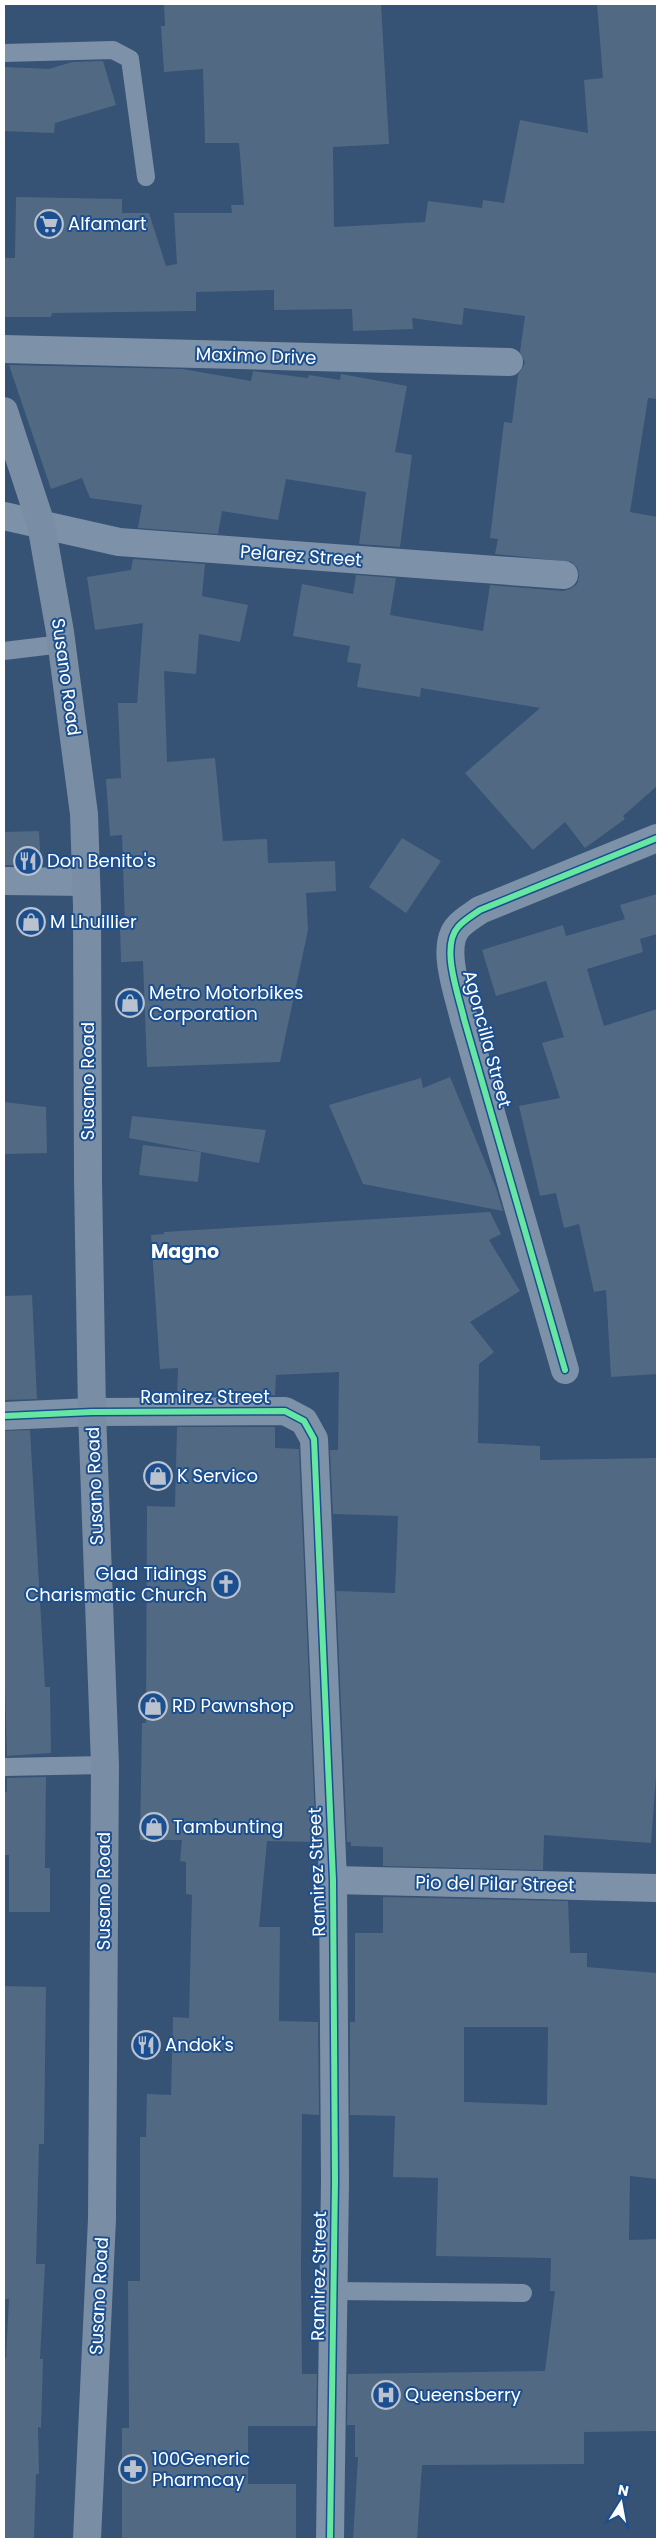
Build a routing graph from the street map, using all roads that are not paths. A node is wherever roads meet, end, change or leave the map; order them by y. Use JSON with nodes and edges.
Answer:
{"nodes":[{"id":1,"x":4,"y":53,"type":"edge"},
{"id":2,"x":146,"y":177,"type":"dead end"},
{"id":3,"x":4,"y":349,"type":"edge"},
{"id":4,"x":509,"y":362,"type":"dead end"},
{"id":5,"x":4,"y":411,"type":"edge"},
{"id":6,"x":4,"y":516,"type":"edge"},
{"id":7,"x":41,"y":524,"type":"junction"},
{"id":8,"x":564,"y":575,"type":"dead end"},
{"id":9,"x":62,"y":644,"type":"junction"},
{"id":10,"x":4,"y":651,"type":"edge"},
{"id":11,"x":657,"y":838,"type":"edge"},
{"id":12,"x":4,"y":881,"type":"edge"},
{"id":13,"x":86,"y":882,"type":"junction"},
{"id":14,"x":565,"y":1370,"type":"dead end"},
{"id":15,"x":92,"y":1412,"type":"junction"},
{"id":16,"x":4,"y":1416,"type":"edge"},
{"id":17,"x":105,"y":1764,"type":"junction"},
{"id":18,"x":4,"y":1767,"type":"edge"},
{"id":19,"x":333,"y":1880,"type":"junction"},
{"id":20,"x":657,"y":1888,"type":"edge"},
{"id":21,"x":334,"y":2291,"type":"junction"},
{"id":22,"x":523,"y":2294,"type":"dead end"},
{"id":23,"x":87,"y":2539,"type":"edge"},
{"id":24,"x":330,"y":2539,"type":"edge"}],
"edges":[{"from":1,"to":2,"type":"lane"},
{"from":3,"to":4,"type":"street","name":"Maximo Drive"},
{"from":5,"to":7,"type":"main road","name":"Susano Road"},
{"from":6,"to":7,"type":"street","name":"Pelarez Street"},
{"from":7,"to":8,"type":"street","name":"Pelarez Street"},
{"from":7,"to":9,"type":"main road","name":"Susano Road"},
{"from":9,"to":10,"type":"lane"},
{"from":9,"to":13,"type":"main road","name":"Susano Road"},
{"from":11,"to":14,"type":"street","name":"Agoncilla Street"},
{"from":12,"to":13,"type":"street"},
{"from":13,"to":15,"type":"main road","name":"Susano Road"},
{"from":15,"to":16,"type":"street","name":"Ramirez Street"},
{"from":15,"to":17,"type":"main road","name":"Susano Road"},
{"from":15,"to":19,"type":"street","name":"Ramirez Street"},
{"from":17,"to":18,"type":"lane"},
{"from":17,"to":23,"type":"main road","name":"Susano Road"},
{"from":19,"to":20,"type":"street","name":"Pio del Pilar Street"},
{"from":19,"to":21,"type":"street","name":"Ramirez Street"},
{"from":21,"to":22,"type":"lane"},
{"from":21,"to":24,"type":"street","name":"Ramirez Street"}]}
